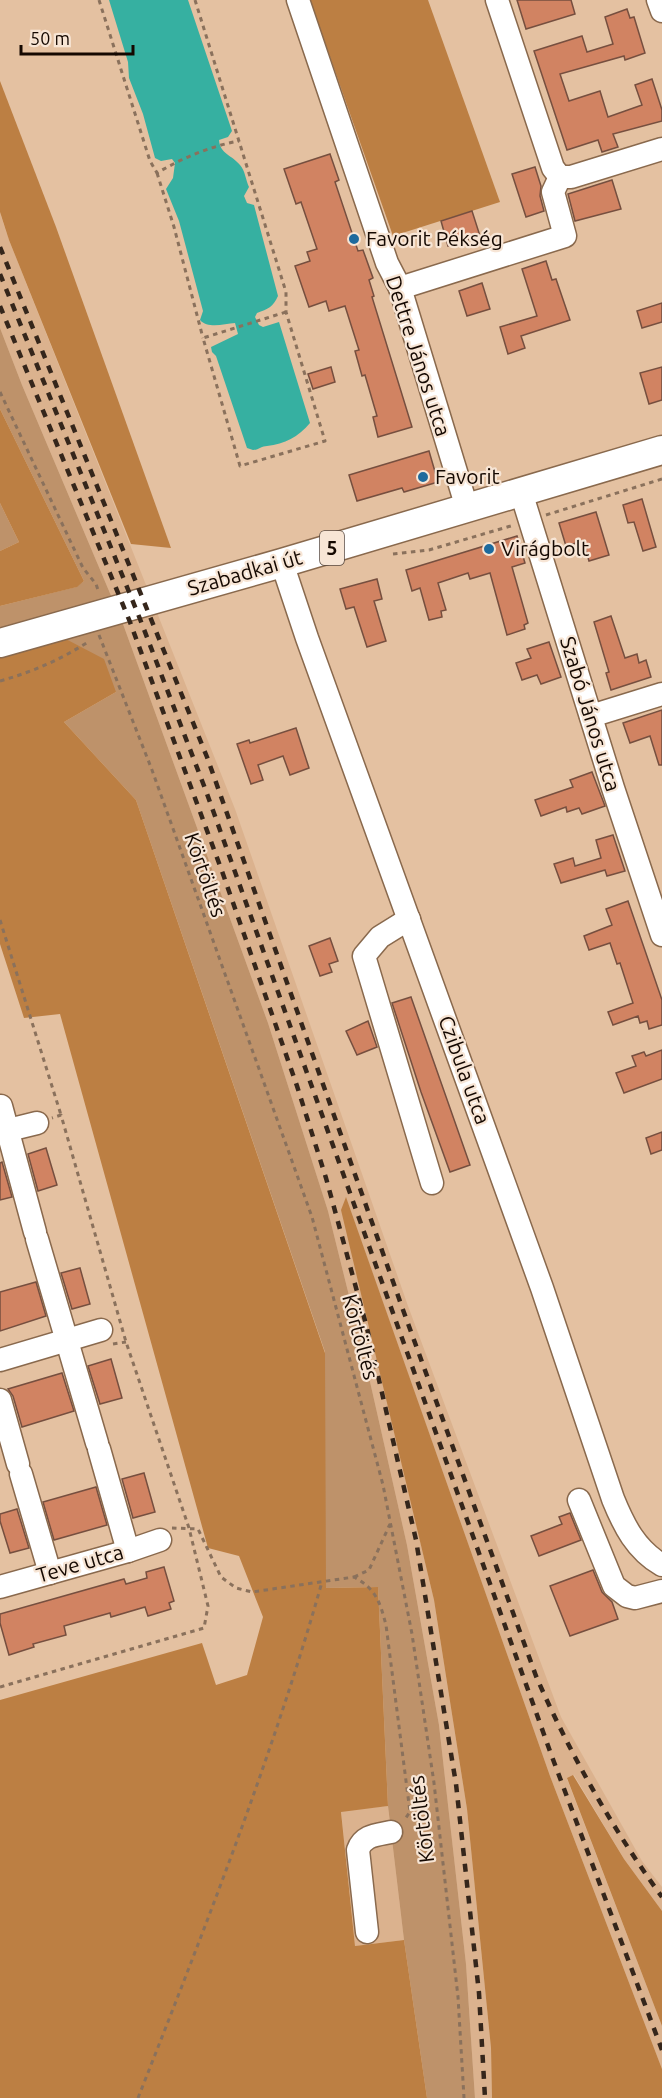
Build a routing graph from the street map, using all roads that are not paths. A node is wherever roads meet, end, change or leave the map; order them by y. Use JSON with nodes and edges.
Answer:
{"nodes":[{"id":1,"x":298,"y":0,"type":"edge"},
{"id":2,"x":497,"y":0,"type":"edge"},
{"id":3,"x":658,"y":0,"type":"edge"},
{"id":4,"x":662,"y":11,"type":"edge"},
{"id":5,"x":662,"y":148,"type":"edge"},
{"id":6,"x":560,"y":177,"type":"junction"},
{"id":7,"x":400,"y":288,"type":"junction"},
{"id":8,"x":662,"y":450,"type":"edge"},
{"id":9,"x":521,"y":492,"type":"junction"},
{"id":10,"x":467,"y":508,"type":"junction"},
{"id":11,"x":282,"y":563,"type":"junction"},
{"id":12,"x":0,"y":643,"type":"edge"},
{"id":13,"x":662,"y":694,"type":"edge"},
{"id":14,"x":591,"y":716,"type":"junction"},
{"id":15,"x":409,"y":920,"type":"junction"},
{"id":16,"x":660,"y":922,"type":"edge"},
{"id":17,"x":1,"y":1106,"type":"edge"},
{"id":18,"x":36,"y":1123,"type":"road end"},
{"id":19,"x":4,"y":1131,"type":"edge"},
{"id":20,"x":432,"y":1183,"type":"dead end"},
{"id":21,"x":105,"y":1338,"type":"road end"},
{"id":22,"x":67,"y":1340,"type":"junction"},
{"id":23,"x":0,"y":1360,"type":"edge"},
{"id":24,"x":0,"y":1400,"type":"edge"},
{"id":25,"x":579,"y":1500,"type":"dead end"},
{"id":26,"x":160,"y":1540,"type":"road end"},
{"id":27,"x":128,"y":1551,"type":"junction"},
{"id":28,"x":662,"y":1565,"type":"edge"},
{"id":29,"x":50,"y":1573,"type":"junction"},
{"id":30,"x":0,"y":1587,"type":"edge"},
{"id":31,"x":662,"y":1591,"type":"edge"},
{"id":32,"x":391,"y":1832,"type":"road end"},
{"id":33,"x":367,"y":1932,"type":"dead end"}],
"edges":[{"from":1,"to":7,"type":"street","name":"Dettre János utca"},
{"from":2,"to":6,"type":"street"},
{"from":3,"to":4,"type":"street"},
{"from":5,"to":6,"type":"street"},
{"from":6,"to":7,"type":"street"},
{"from":7,"to":10,"type":"street","name":"Dettre János utca"},
{"from":8,"to":9,"type":"main road","name":"Szabadkai út","number":"5"},
{"from":9,"to":10,"type":"main road","name":"Szabadkai út","number":"5"},
{"from":9,"to":14,"type":"street","name":"Szabó János utca"},
{"from":10,"to":11,"type":"main road","name":"Szabadkai út","number":"5"},
{"from":11,"to":12,"type":"main road","name":"Szabadkai út","number":"5"},
{"from":11,"to":15,"type":"street","name":"Czibula utca"},
{"from":13,"to":14,"type":"street"},
{"from":14,"to":16,"type":"street","name":"Szabó János utca"},
{"from":15,"to":20,"type":"street"},
{"from":15,"to":28,"type":"street","name":"Czibula utca"},
{"from":17,"to":19,"type":"street"},
{"from":18,"to":19,"type":"street"},
{"from":19,"to":22,"type":"street"},
{"from":21,"to":22,"type":"street"},
{"from":22,"to":23,"type":"street"},
{"from":22,"to":27,"type":"street"},
{"from":24,"to":29,"type":"street"},
{"from":25,"to":31,"type":"street"},
{"from":26,"to":27,"type":"street","name":"Teve utca"},
{"from":27,"to":29,"type":"street","name":"Teve utca"},
{"from":29,"to":30,"type":"street","name":"Teve utca"},
{"from":32,"to":33,"type":"street"}]}
